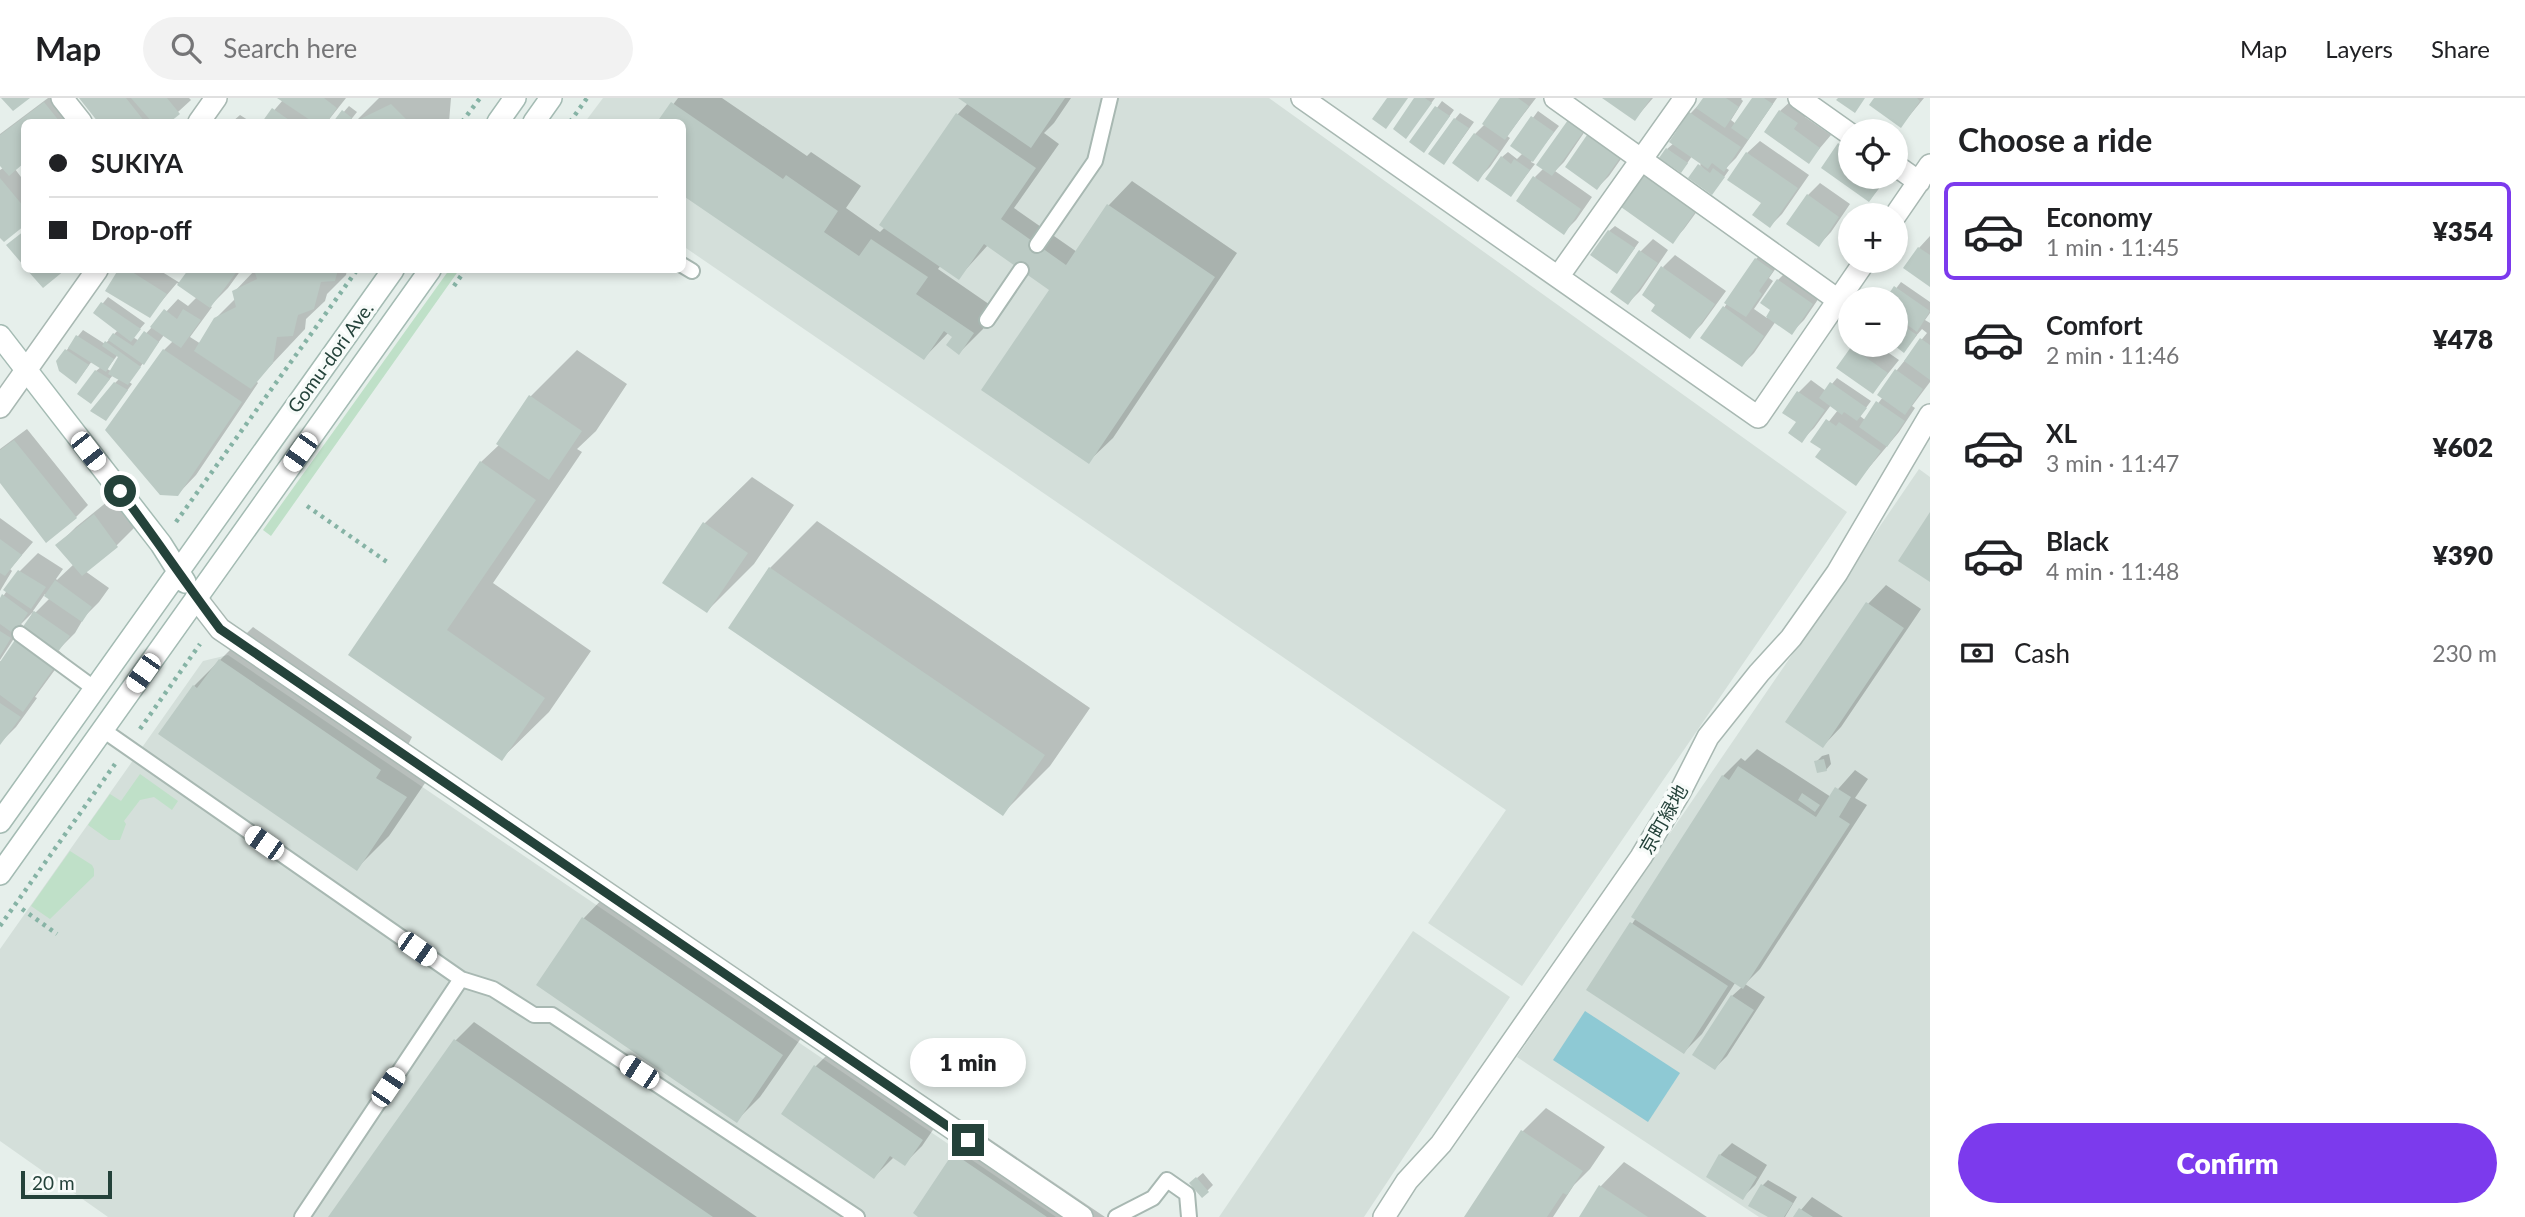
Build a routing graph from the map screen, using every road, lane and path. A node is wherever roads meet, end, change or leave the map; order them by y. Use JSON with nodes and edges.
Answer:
{"nodes":[{"id":1,"x":62,"y":98,"type":"edge"},
{"id":2,"x":216,"y":98,"type":"edge"},
{"id":3,"x":480,"y":98,"type":"edge"},
{"id":4,"x":515,"y":98,"type":"edge"},
{"id":5,"x":551,"y":98,"type":"edge"},
{"id":6,"x":587,"y":98,"type":"edge"},
{"id":7,"x":1110,"y":98,"type":"edge"},
{"id":8,"x":1555,"y":98,"type":"edge"},
{"id":9,"x":1685,"y":98,"type":"edge"},
{"id":10,"x":1799,"y":98,"type":"edge"},
{"id":11,"x":1307,"y":99,"type":"edge"},
{"id":12,"x":79,"y":119,"type":"edge"},
{"id":13,"x":201,"y":119,"type":"edge"},
{"id":14,"x":464,"y":119,"type":"edge"},
{"id":15,"x":500,"y":119,"type":"edge"},
{"id":16,"x":536,"y":119,"type":"edge"},
{"id":17,"x":572,"y":119,"type":"edge"},
{"id":18,"x":1838,"y":126,"type":"edge"},
{"id":19,"x":1641,"y":160,"type":"junction"},
{"id":20,"x":1924,"y":174,"type":"edge"},
{"id":21,"x":1904,"y":203,"type":"edge"},
{"id":22,"x":1037,"y":245,"type":"dead end"},
{"id":23,"x":1021,"y":270,"type":"dead end"},
{"id":24,"x":95,"y":273,"type":"edge"},
{"id":25,"x":355,"y":273,"type":"edge"},
{"id":26,"x":391,"y":273,"type":"edge"},
{"id":27,"x":428,"y":273,"type":"edge"},
{"id":28,"x":1558,"y":277,"type":"junction"},
{"id":29,"x":1838,"y":300,"type":"joint"},
{"id":30,"x":987,"y":320,"type":"dead end"},
{"id":31,"x":0,"y":336,"type":"edge"},
{"id":32,"x":26,"y":370,"type":"junction"},
{"id":33,"x":0,"y":407,"type":"edge"},
{"id":34,"x":1930,"y":415,"type":"edge"},
{"id":35,"x":307,"y":506,"type":"dead end"},
{"id":36,"x":182,"y":513,"type":"dead end"},
{"id":37,"x":387,"y":562,"type":"dead end"},
{"id":38,"x":178,"y":571,"type":"junction"},
{"id":39,"x":196,"y":598,"type":"junction"},
{"id":40,"x":20,"y":634,"type":"dead end"},
{"id":41,"x":200,"y":645,"type":"dead end"},
{"id":42,"x":95,"y":689,"type":"junction"},
{"id":43,"x":103,"y":730,"type":"junction"},
{"id":44,"x":127,"y":747,"type":"junction"},
{"id":45,"x":0,"y":822,"type":"edge"},
{"id":46,"x":0,"y":874,"type":"edge"},
{"id":47,"x":22,"y":909,"type":"dead end"},
{"id":48,"x":0,"y":926,"type":"edge"},
{"id":49,"x":57,"y":934,"type":"dead end"},
{"id":50,"x":461,"y":979,"type":"junction"},
{"id":51,"x":302,"y":1217,"type":"edge"},
{"id":52,"x":857,"y":1217,"type":"edge"},
{"id":53,"x":1082,"y":1217,"type":"edge"},
{"id":54,"x":1116,"y":1217,"type":"edge"},
{"id":55,"x":1189,"y":1217,"type":"edge"},
{"id":56,"x":1384,"y":1217,"type":"edge"}],
"edges":[{"from":1,"to":12,"type":"street"},
{"from":2,"to":13,"type":"street"},
{"from":3,"to":14,"type":"path"},
{"from":4,"to":15,"type":"street"},
{"from":5,"to":16,"type":"street"},
{"from":6,"to":17,"type":"path"},
{"from":7,"to":22,"type":"lane"},
{"from":8,"to":19,"type":"street"},
{"from":9,"to":19,"type":"street"},
{"from":10,"to":18,"type":"street"},
{"from":11,"to":28,"type":"street"},
{"from":19,"to":28,"type":"street"},
{"from":19,"to":29,"type":"street"},
{"from":20,"to":21,"type":"street"},
{"from":23,"to":30,"type":"lane"},
{"from":24,"to":32,"type":"street"},
{"from":25,"to":36,"type":"path"},
{"from":26,"to":38,"type":"street","name":"Gomu-dori Ave."},
{"from":27,"to":39,"type":"street","name":"Gomu-dori Ave."},
{"from":28,"to":29,"type":"street"},
{"from":31,"to":32,"type":"street"},
{"from":32,"to":33,"type":"street"},
{"from":32,"to":38,"type":"street"},
{"from":34,"to":56,"type":"street","name":"京町緑地"},
{"from":35,"to":37,"type":"path"},
{"from":38,"to":39,"type":"street"},
{"from":38,"to":42,"type":"street","name":"Gomu-dori Ave."},
{"from":39,"to":43,"type":"street","name":"Gomu-dori Ave."},
{"from":39,"to":53,"type":"street"},
{"from":40,"to":42,"type":"lane"},
{"from":41,"to":44,"type":"path"},
{"from":42,"to":45,"type":"street","name":"Gomu-dori Ave."},
{"from":43,"to":44,"type":"lane"},
{"from":43,"to":46,"type":"street"},
{"from":44,"to":48,"type":"path"},
{"from":44,"to":50,"type":"lane"},
{"from":47,"to":49,"type":"path"},
{"from":50,"to":51,"type":"lane"},
{"from":50,"to":52,"type":"lane"},
{"from":54,"to":55,"type":"lane"}]}
